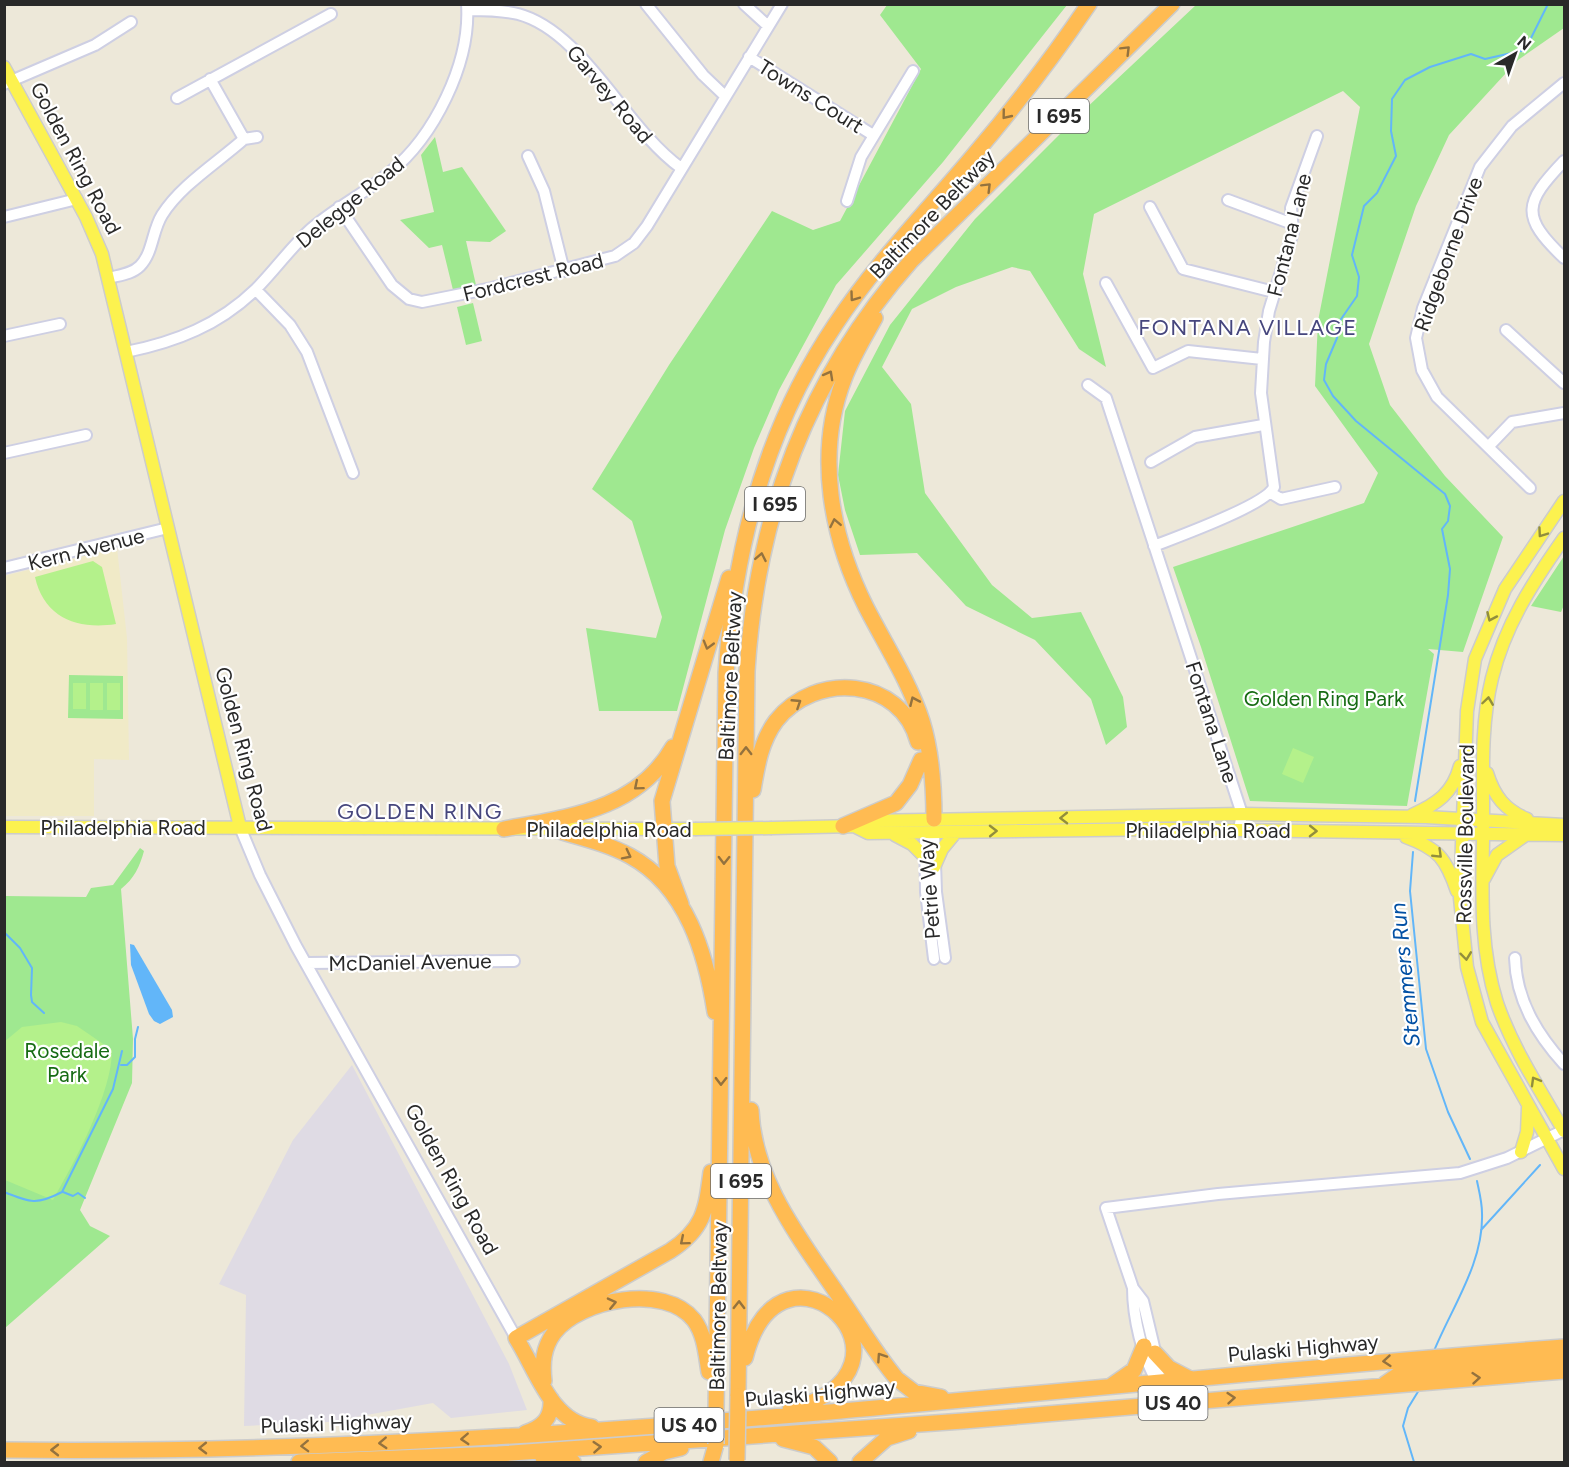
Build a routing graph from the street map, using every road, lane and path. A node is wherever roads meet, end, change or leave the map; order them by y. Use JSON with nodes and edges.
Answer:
{"nodes":[{"id":1,"x":646,"y":4,"type":"edge"},
{"id":2,"x":744,"y":4,"type":"edge"},
{"id":3,"x":782,"y":4,"type":"edge"},
{"id":4,"x":1082,"y":4,"type":"edge"},
{"id":5,"x":1089,"y":4,"type":"edge"},
{"id":6,"x":1172,"y":4,"type":"edge"},
{"id":7,"x":468,"y":7,"type":"edge"},
{"id":8,"x":331,"y":14,"type":"dead end"},
{"id":9,"x":131,"y":21,"type":"dead end"},
{"id":10,"x":768,"y":26,"type":"junction"},
{"id":11,"x":749,"y":57,"type":"junction"},
{"id":12,"x":4,"y":67,"type":"edge"},
{"id":13,"x":1042,"y":69,"type":"junction"},
{"id":14,"x":913,"y":71,"type":"dead end"},
{"id":15,"x":210,"y":79,"type":"junction"},
{"id":16,"x":8,"y":82,"type":"edge"},
{"id":17,"x":1564,"y":83,"type":"edge"},
{"id":18,"x":725,"y":96,"type":"junction"},
{"id":19,"x":177,"y":98,"type":"dead end"},
{"id":20,"x":873,"y":135,"type":"junction"},
{"id":21,"x":1317,"y":136,"type":"dead end"},
{"id":22,"x":257,"y":137,"type":"dead end"},
{"id":23,"x":244,"y":139,"type":"junction"},
{"id":24,"x":528,"y":156,"type":"dead end"},
{"id":25,"x":1564,"y":161,"type":"edge"},
{"id":26,"x":681,"y":168,"type":"junction"},
{"id":27,"x":76,"y":199,"type":"junction"},
{"id":28,"x":1228,"y":200,"type":"dead end"},
{"id":29,"x":847,"y":201,"type":"dead end"},
{"id":30,"x":339,"y":207,"type":"junction"},
{"id":31,"x":1150,"y":207,"type":"dead end"},
{"id":32,"x":4,"y":217,"type":"edge"},
{"id":33,"x":1290,"y":223,"type":"junction"},
{"id":34,"x":946,"y":228,"type":"junction"},
{"id":35,"x":1564,"y":258,"type":"edge"},
{"id":36,"x":564,"y":271,"type":"junction"},
{"id":37,"x":109,"y":278,"type":"junction"},
{"id":38,"x":1106,"y":283,"type":"dead end"},
{"id":39,"x":256,"y":290,"type":"junction"},
{"id":40,"x":1274,"y":292,"type":"junction"},
{"id":41,"x":60,"y":324,"type":"dead end"},
{"id":42,"x":1506,"y":330,"type":"dead end"},
{"id":43,"x":4,"y":336,"type":"edge"},
{"id":44,"x":126,"y":352,"type":"junction"},
{"id":45,"x":1262,"y":359,"type":"junction"},
{"id":46,"x":1564,"y":383,"type":"edge"},
{"id":47,"x":1088,"y":384,"type":"dead end"},
{"id":48,"x":1564,"y":413,"type":"edge"},
{"id":49,"x":1263,"y":425,"type":"junction"},
{"id":50,"x":86,"y":435,"type":"dead end"},
{"id":51,"x":1488,"y":447,"type":"junction"},
{"id":52,"x":4,"y":453,"type":"edge"},
{"id":53,"x":1151,"y":462,"type":"dead end"},
{"id":54,"x":353,"y":473,"type":"dead end"},
{"id":55,"x":1335,"y":487,"type":"dead end"},
{"id":56,"x":1530,"y":488,"type":"dead end"},
{"id":57,"x":1271,"y":493,"type":"junction"},
{"id":58,"x":1564,"y":501,"type":"edge"},
{"id":59,"x":168,"y":528,"type":"junction"},
{"id":60,"x":1564,"y":538,"type":"edge"},
{"id":61,"x":1154,"y":546,"type":"junction"},
{"id":62,"x":741,"y":550,"type":"junction"},
{"id":63,"x":4,"y":568,"type":"edge"},
{"id":64,"x":686,"y":723,"type":"junction"},
{"id":65,"x":1466,"y":745,"type":"junction"},
{"id":66,"x":1483,"y":759,"type":"junction"},
{"id":67,"x":921,"y":760,"type":"junction"},
{"id":68,"x":1242,"y":814,"type":"junction"},
{"id":69,"x":1408,"y":817,"type":"junction"},
{"id":70,"x":1463,"y":818,"type":"junction"},
{"id":71,"x":1484,"y":820,"type":"junction"},
{"id":72,"x":1539,"y":823,"type":"junction"},
{"id":73,"x":1564,"y":825,"type":"edge"},
{"id":74,"x":849,"y":826,"type":"junction"},
{"id":75,"x":929,"y":826,"type":"junction"},
{"id":76,"x":4,"y":827,"type":"edge"},
{"id":77,"x":240,"y":827,"type":"junction"},
{"id":78,"x":662,"y":829,"type":"junction"},
{"id":79,"x":1239,"y":829,"type":"junction"},
{"id":80,"x":504,"y":830,"type":"junction"},
{"id":81,"x":552,"y":830,"type":"junction"},
{"id":82,"x":746,"y":830,"type":"junction"},
{"id":83,"x":956,"y":832,"type":"junction"},
{"id":84,"x":891,"y":833,"type":"junction"},
{"id":85,"x":1394,"y":833,"type":"junction"},
{"id":86,"x":1462,"y":835,"type":"junction"},
{"id":87,"x":1483,"y":835,"type":"junction"},
{"id":88,"x":1564,"y":835,"type":"edge"},
{"id":89,"x":1524,"y":836,"type":"junction"},
{"id":90,"x":925,"y":857,"type":"junction"},
{"id":91,"x":934,"y":867,"type":"junction"},
{"id":92,"x":1482,"y":882,"type":"junction"},
{"id":93,"x":1460,"y":898,"type":"junction"},
{"id":94,"x":681,"y":904,"type":"junction"},
{"id":95,"x":1515,"y":958,"type":"dead end"},
{"id":96,"x":514,"y":961,"type":"dead end"},
{"id":97,"x":306,"y":963,"type":"junction"},
{"id":98,"x":744,"y":994,"type":"junction"},
{"id":99,"x":721,"y":1056,"type":"junction"},
{"id":100,"x":1564,"y":1064,"type":"edge"},
{"id":101,"x":1528,"y":1106,"type":"junction"},
{"id":102,"x":720,"y":1107,"type":"junction"},
{"id":103,"x":1564,"y":1130,"type":"edge"},
{"id":104,"x":1547,"y":1139,"type":"junction"},
{"id":105,"x":1521,"y":1152,"type":"junction"},
{"id":106,"x":1564,"y":1169,"type":"edge"},
{"id":107,"x":565,"y":1322,"type":"junction"},
{"id":108,"x":519,"y":1342,"type":"junction"},
{"id":109,"x":1564,"y":1347,"type":"edge"},
{"id":110,"x":1149,"y":1350,"type":"junction"},
{"id":111,"x":1564,"y":1358,"type":"edge"},
{"id":112,"x":1425,"y":1370,"type":"junction"},
{"id":113,"x":1564,"y":1371,"type":"edge"},
{"id":114,"x":1192,"y":1380,"type":"junction"},
{"id":115,"x":1158,"y":1383,"type":"junction"},
{"id":116,"x":1108,"y":1388,"type":"junction"},
{"id":117,"x":738,"y":1390,"type":"junction"},
{"id":118,"x":548,"y":1392,"type":"junction"},
{"id":119,"x":986,"y":1399,"type":"junction"},
{"id":120,"x":715,"y":1403,"type":"junction"},
{"id":121,"x":758,"y":1419,"type":"junction"},
{"id":122,"x":963,"y":1421,"type":"junction"},
{"id":123,"x":620,"y":1430,"type":"junction"},
{"id":124,"x":810,"y":1431,"type":"junction"},
{"id":125,"x":757,"y":1435,"type":"junction"},
{"id":126,"x":513,"y":1437,"type":"junction"},
{"id":127,"x":719,"y":1441,"type":"junction"},
{"id":128,"x":4,"y":1450,"type":"edge"},
{"id":129,"x":498,"y":1454,"type":"junction"},
{"id":130,"x":299,"y":1462,"type":"edge"},
{"id":131,"x":573,"y":1462,"type":"edge"},
{"id":132,"x":646,"y":1462,"type":"edge"},
{"id":133,"x":711,"y":1462,"type":"edge"},
{"id":134,"x":716,"y":1462,"type":"edge"},
{"id":135,"x":740,"y":1462,"type":"edge"},
{"id":136,"x":830,"y":1462,"type":"edge"},
{"id":137,"x":860,"y":1462,"type":"edge"}],
"edges":[{"from":1,"to":18,"type":"street"},
{"from":2,"to":10,"type":"street"},
{"from":3,"to":10,"type":"street","name":"Fordcrest Road"},
{"from":4,"to":13,"type":"highway"},
{"from":5,"to":13,"type":"highway","name":"Baltimore Beltway","number":"I 695"},
{"from":34,"to":6,"type":"highway","name":"Baltimore Beltway","number":"I 695","one_way":true},
{"from":7,"to":26,"type":"street","name":"Garvey Road"},
{"from":7,"to":30,"type":"street","name":"Delegge Road"},
{"from":8,"to":15,"type":"street"},
{"from":9,"to":16,"type":"street"},
{"from":10,"to":11,"type":"street","name":"Fordcrest Road"},
{"from":11,"to":18,"type":"street","name":"Fordcrest Road"},
{"from":11,"to":20,"type":"street","name":"Towns Court"},
{"from":12,"to":16,"type":"main road","name":"Golden Ring Road"},
{"from":13,"to":62,"type":"highway","name":"Baltimore Beltway","number":"I 695","one_way":true},
{"from":14,"to":20,"type":"street","name":"Towns Court"},
{"from":15,"to":19,"type":"street"},
{"from":15,"to":23,"type":"street"},
{"from":16,"to":27,"type":"main road","name":"Golden Ring Road"},
{"from":17,"to":51,"type":"street","name":"Ridgeborne Drive"},
{"from":18,"to":26,"type":"street","name":"Fordcrest Road"},
{"from":20,"to":29,"type":"street","name":"Towns Court"},
{"from":21,"to":33,"type":"street","name":"Fontana Lane"},
{"from":22,"to":23,"type":"street"},
{"from":23,"to":37,"type":"street"},
{"from":24,"to":36,"type":"street"},
{"from":25,"to":35,"type":"street"},
{"from":26,"to":36,"type":"street","name":"Fordcrest Road"},
{"from":27,"to":32,"type":"street"},
{"from":27,"to":37,"type":"main road","name":"Golden Ring Road"},
{"from":28,"to":33,"type":"street"},
{"from":30,"to":36,"type":"street","name":"Fordcrest Road"},
{"from":30,"to":39,"type":"street","name":"Delegge Road"},
{"from":31,"to":40,"type":"street"},
{"from":33,"to":40,"type":"street","name":"Fontana Lane"},
{"from":75,"to":34,"type":"highway","one_way":true},
{"from":82,"to":34,"type":"highway","name":"Baltimore Beltway","number":"I 695","one_way":true},
{"from":37,"to":44,"type":"main road","name":"Golden Ring Road"},
{"from":38,"to":45,"type":"street"},
{"from":39,"to":44,"type":"street","name":"Delegge Road"},
{"from":39,"to":54,"type":"street"},
{"from":40,"to":45,"type":"street","name":"Fontana Lane"},
{"from":41,"to":43,"type":"street"},
{"from":42,"to":46,"type":"street"},
{"from":44,"to":59,"type":"main road","name":"Golden Ring Road"},
{"from":45,"to":49,"type":"street","name":"Fontana Lane"},
{"from":47,"to":61,"type":"street","name":"Fontana Lane"},
{"from":48,"to":51,"type":"street"},
{"from":49,"to":53,"type":"street"},
{"from":49,"to":57,"type":"street","name":"Fontana Lane"},
{"from":50,"to":52,"type":"street"},
{"from":51,"to":56,"type":"street","name":"Ridgeborne Drive"},
{"from":55,"to":57,"type":"street"},
{"from":57,"to":61,"type":"street"},
{"from":58,"to":65,"type":"main road","name":"Rossville Boulevard","one_way":true},
{"from":59,"to":63,"type":"street","name":"Kern Avenue"},
{"from":59,"to":77,"type":"main road","name":"Golden Ring Road"},
{"from":66,"to":60,"type":"main road","name":"Rossville Boulevard","one_way":true},
{"from":61,"to":68,"type":"street","name":"Fontana Lane"},
{"from":62,"to":64,"type":"highway","one_way":true},
{"from":62,"to":99,"type":"highway","name":"Baltimore Beltway","number":"I 695","one_way":true},
{"from":64,"to":78,"type":"highway"},
{"from":64,"to":80,"type":"highway","one_way":true},
{"from":65,"to":69,"type":"main road"},
{"from":65,"to":70,"type":"main road","name":"Rossville Boulevard"},
{"from":66,"to":71,"type":"main road","name":"Rossville Boulevard"},
{"from":66,"to":72,"type":"main road"},
{"from":67,"to":74,"type":"highway"},
{"from":67,"to":75,"type":"highway"},
{"from":82,"to":67,"type":"highway","one_way":true},
{"from":68,"to":69,"type":"main road","name":"Philadelphia Road"},
{"from":68,"to":75,"type":"main road","name":"Philadelphia Road","one_way":true},
{"from":68,"to":79,"type":"street","name":"Fontana Lane"},
{"from":69,"to":70,"type":"main road","name":"Philadelphia Road"},
{"from":70,"to":71,"type":"main road","name":"Philadelphia Road"},
{"from":70,"to":86,"type":"main road","name":"Rossville Boulevard"},
{"from":71,"to":72,"type":"main road","name":"Philadelphia Road"},
{"from":71,"to":87,"type":"main road","name":"Rossville Boulevard"},
{"from":72,"to":73,"type":"main road","name":"Philadelphia Road"},
{"from":74,"to":75,"type":"main road","name":"Philadelphia Road"},
{"from":74,"to":78,"type":"main road","name":"Philadelphia Road","bridge":true},
{"from":74,"to":84,"type":"main road","name":"Philadelphia Road"},
{"from":75,"to":83,"type":"main road","name":"Philadelphia Road"},
{"from":75,"to":84,"type":"main road","name":"Philadelphia Road"},
{"from":75,"to":90,"type":"street","name":"Petrie Way"},
{"from":75,"to":91,"type":"street","name":"Petrie Way"},
{"from":76,"to":77,"type":"main road","name":"Philadelphia Road"},
{"from":77,"to":80,"type":"main road","name":"Philadelphia Road"},
{"from":77,"to":97,"type":"street","name":"Golden Ring Road"},
{"from":78,"to":81,"type":"main road","name":"Philadelphia Road"},
{"from":78,"to":94,"type":"highway"},
{"from":83,"to":79,"type":"main road","name":"Philadelphia Road","one_way":true},
{"from":79,"to":85,"type":"main road","name":"Philadelphia Road","one_way":true},
{"from":80,"to":81,"type":"main road","name":"Philadelphia Road"},
{"from":81,"to":94,"type":"highway","one_way":true},
{"from":82,"to":98,"type":"highway","name":"Baltimore Beltway","number":"I 695"},
{"from":83,"to":91,"type":"main road"},
{"from":84,"to":90,"type":"main road"},
{"from":85,"to":86,"type":"main road","name":"Philadelphia Road"},
{"from":85,"to":93,"type":"main road","one_way":true},
{"from":86,"to":87,"type":"main road","name":"Philadelphia Road"},
{"from":86,"to":93,"type":"main road","name":"Rossville Boulevard"},
{"from":87,"to":89,"type":"main road","name":"Philadelphia Road"},
{"from":87,"to":92,"type":"main road","name":"Rossville Boulevard"},
{"from":88,"to":89,"type":"main road","name":"Philadelphia Road"},
{"from":89,"to":92,"type":"main road"},
{"from":90,"to":91,"type":"street","name":"Petrie Way"},
{"from":103,"to":92,"type":"main road","name":"Rossville Boulevard","one_way":true},
{"from":93,"to":101,"type":"main road","name":"Rossville Boulevard","one_way":true},
{"from":94,"to":99,"type":"highway"},
{"from":95,"to":100,"type":"street"},
{"from":96,"to":97,"type":"street","name":"McDaniel Avenue"},
{"from":97,"to":108,"type":"street","name":"Golden Ring Road"},
{"from":117,"to":98,"type":"highway","name":"Baltimore Beltway","number":"I 695","one_way":true},
{"from":119,"to":98,"type":"highway","one_way":true},
{"from":99,"to":102,"type":"highway","name":"Baltimore Beltway","number":"I 695","one_way":true},
{"from":101,"to":104,"type":"main road","name":"Rossville Boulevard"},
{"from":101,"to":105,"type":"main road"},
{"from":102,"to":108,"type":"highway","one_way":true},
{"from":102,"to":120,"type":"highway","name":"Baltimore Beltway","number":"I 695"},
{"from":103,"to":104,"type":"street"},
{"from":104,"to":105,"type":"street"},
{"from":104,"to":106,"type":"main road","name":"Rossville Boulevard"},
{"from":105,"to":110,"type":"street"},
{"from":107,"to":108,"type":"highway"},
{"from":107,"to":118,"type":"highway"},
{"from":107,"to":120,"type":"highway","one_way":true},
{"from":108,"to":118,"type":"highway","name":"Golden Ring Road"},
{"from":109,"to":112,"type":"highway","name":"Pulaski Highway","number":"US 40"},
{"from":110,"to":114,"type":"highway"},
{"from":110,"to":115,"type":"street"},
{"from":110,"to":116,"type":"highway"},
{"from":111,"to":112,"type":"highway"},
{"from":112,"to":113,"type":"highway","name":"Pulaski Highway","number":"US 40","one_way":true},
{"from":112,"to":114,"type":"highway","name":"Pulaski Highway","number":"US 40","one_way":true},
{"from":122,"to":112,"type":"highway","name":"Pulaski Highway","number":"US 40","one_way":true},
{"from":114,"to":115,"type":"highway","name":"Pulaski Highway","number":"US 40"},
{"from":115,"to":116,"type":"highway","name":"Pulaski Highway","number":"US 40"},
{"from":115,"to":124,"type":"highway"},
{"from":116,"to":119,"type":"highway","name":"Pulaski Highway","number":"US 40"},
{"from":117,"to":121,"type":"highway"},
{"from":117,"to":135,"type":"highway","name":"Baltimore Beltway","number":"I 695","bridge":true},
{"from":118,"to":123,"type":"highway","name":"Golden Ring Road"},
{"from":118,"to":126,"type":"highway"},
{"from":119,"to":121,"type":"highway","name":"Pulaski Highway","number":"US 40"},
{"from":120,"to":127,"type":"highway","name":"Baltimore Beltway","number":"I 695","bridge":true},
{"from":121,"to":123,"type":"highway","name":"Pulaski Highway","number":"US 40"},
{"from":122,"to":124,"type":"highway","name":"Pulaski Highway","number":"US 40"},
{"from":122,"to":137,"type":"highway"},
{"from":123,"to":126,"type":"highway","name":"Pulaski Highway","number":"US 40"},
{"from":124,"to":125,"type":"highway","name":"Pulaski Highway","number":"US 40"},
{"from":125,"to":127,"type":"highway","name":"Pulaski Highway","number":"US 40"},
{"from":125,"to":136,"type":"highway"},
{"from":126,"to":128,"type":"highway","name":"Pulaski Highway","number":"US 40","one_way":true},
{"from":129,"to":127,"type":"highway","name":"Pulaski Highway","number":"US 40","one_way":true},
{"from":127,"to":132,"type":"highway"},
{"from":127,"to":133,"type":"highway"},
{"from":127,"to":134,"type":"highway","name":"Baltimore Beltway","number":"I 695"},
{"from":129,"to":130,"type":"highway","name":"Pulaski Highway","number":"US 40"},
{"from":129,"to":131,"type":"highway"}]}
